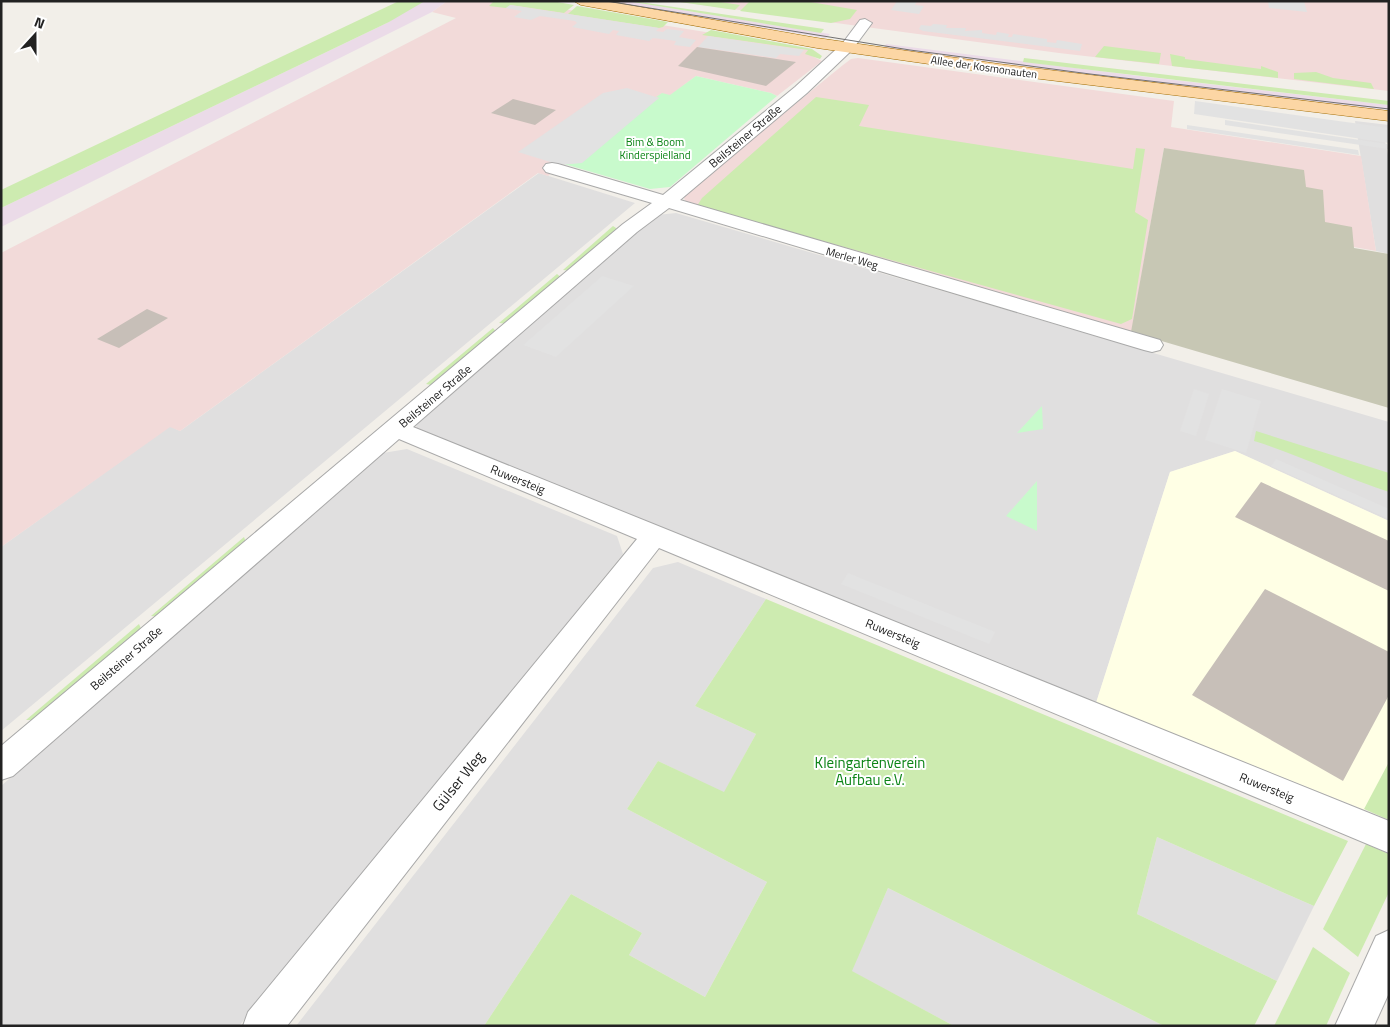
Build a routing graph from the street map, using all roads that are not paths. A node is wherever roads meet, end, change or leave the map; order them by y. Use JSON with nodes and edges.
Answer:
{"nodes":[{"id":1,"x":581,"y":1,"type":"edge"},
{"id":2,"x":647,"y":1,"type":"edge"},
{"id":3,"x":753,"y":17,"type":"dead end"},
{"id":4,"x":862,"y":28,"type":"junction"},
{"id":5,"x":838,"y":29,"type":"dead end"},
{"id":6,"x":878,"y":35,"type":"dead end"},
{"id":7,"x":847,"y":47,"type":"junction"},
{"id":8,"x":1389,"y":116,"type":"edge"},
{"id":9,"x":552,"y":168,"type":"dead end"},
{"id":10,"x":665,"y":203,"type":"junction"},
{"id":11,"x":1152,"y":345,"type":"dead end"},
{"id":12,"x":396,"y":429,"type":"junction"},
{"id":13,"x":654,"y":536,"type":"junction"},
{"id":14,"x":1,"y":766,"type":"edge"},
{"id":15,"x":1389,"y":837,"type":"edge"},
{"id":16,"x":1389,"y":949,"type":"edge"},
{"id":17,"x":262,"y":1026,"type":"edge"},
{"id":18,"x":1354,"y":1026,"type":"edge"}],
"edges":[{"from":1,"to":7,"type":"main road","name":"Allee der Kosmonauten"},
{"from":2,"to":3,"type":"main road"},
{"from":4,"to":5,"type":"main road"},
{"from":4,"to":6,"type":"main road"},
{"from":4,"to":7,"type":"street","name":"Beilsteiner Straße"},
{"from":7,"to":8,"type":"main road","name":"Allee der Kosmonauten"},
{"from":7,"to":10,"type":"street","name":"Beilsteiner Straße"},
{"from":9,"to":10,"type":"street","name":"Merler Weg"},
{"from":10,"to":11,"type":"street","name":"Merler Weg"},
{"from":10,"to":12,"type":"street","name":"Beilsteiner Straße"},
{"from":12,"to":13,"type":"street","name":"Ruwersteig"},
{"from":12,"to":14,"type":"street","name":"Beilsteiner Straße"},
{"from":13,"to":15,"type":"street","name":"Ruwersteig"},
{"from":13,"to":17,"type":"street","name":"Gülser Weg"},
{"from":16,"to":18,"type":"street"}]}
